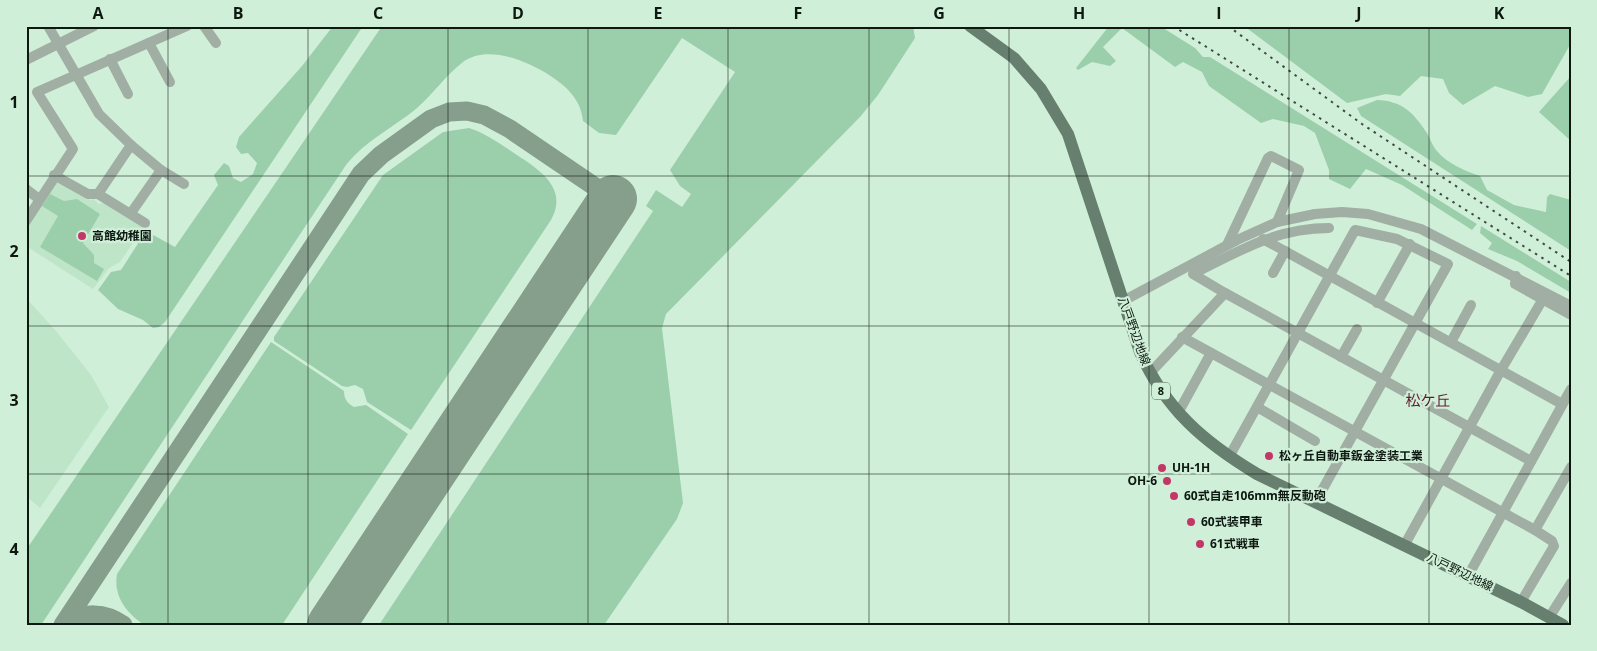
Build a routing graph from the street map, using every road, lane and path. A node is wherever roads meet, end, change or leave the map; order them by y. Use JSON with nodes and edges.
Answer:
{"nodes":[{"id":1,"x":48,"y":26,"type":"edge"},
{"id":2,"x":94,"y":26,"type":"edge"},
{"id":3,"x":187,"y":26,"type":"edge"},
{"id":4,"x":204,"y":26,"type":"edge"},
{"id":5,"x":970,"y":26,"type":"edge"},
{"id":6,"x":149,"y":42,"type":"junction"},
{"id":7,"x":216,"y":43,"type":"dead end"},
{"id":8,"x":58,"y":46,"type":"junction"},
{"id":9,"x":110,"y":59,"type":"junction"},
{"id":10,"x":26,"y":60,"type":"edge"},
{"id":11,"x":76,"y":74,"type":"junction"},
{"id":12,"x":170,"y":82,"type":"dead end"},
{"id":13,"x":128,"y":94,"type":"dead end"},
{"id":14,"x":131,"y":145,"type":"junction"},
{"id":15,"x":161,"y":170,"type":"junction"},
{"id":16,"x":54,"y":175,"type":"junction"},
{"id":17,"x":184,"y":184,"type":"dead end"},
{"id":18,"x":26,"y":189,"type":"edge"},
{"id":19,"x":98,"y":194,"type":"junction"},
{"id":20,"x":39,"y":199,"type":"junction"},
{"id":21,"x":131,"y":213,"type":"junction"},
{"id":22,"x":26,"y":221,"type":"edge"},
{"id":23,"x":1277,"y":222,"type":"junction"},
{"id":24,"x":146,"y":223,"type":"dead end"},
{"id":25,"x":1329,"y":228,"type":"dead end"},
{"id":26,"x":1263,"y":239,"type":"junction"},
{"id":27,"x":1410,"y":244,"type":"junction"},
{"id":28,"x":1227,"y":245,"type":"junction"},
{"id":29,"x":1285,"y":251,"type":"junction"},
{"id":30,"x":1273,"y":273,"type":"dead end"},
{"id":31,"x":1330,"y":276,"type":"junction"},
{"id":32,"x":1516,"y":276,"type":"junction"},
{"id":33,"x":1225,"y":293,"type":"junction"},
{"id":34,"x":1543,"y":299,"type":"junction"},
{"id":35,"x":1123,"y":301,"type":"junction"},
{"id":36,"x":1376,"y":303,"type":"junction"},
{"id":37,"x":1472,"y":305,"type":"dead end"},
{"id":38,"x":1571,"y":306,"type":"edge"},
{"id":39,"x":1571,"y":315,"type":"edge"},
{"id":40,"x":1415,"y":324,"type":"junction"},
{"id":41,"x":1357,"y":329,"type":"dead end"},
{"id":42,"x":1298,"y":333,"type":"junction"},
{"id":43,"x":1182,"y":337,"type":"junction"},
{"id":44,"x":1451,"y":342,"type":"junction"},
{"id":45,"x":1211,"y":353,"type":"junction"},
{"id":46,"x":1342,"y":357,"type":"junction"},
{"id":47,"x":1501,"y":370,"type":"junction"},
{"id":48,"x":1150,"y":373,"type":"junction"},
{"id":49,"x":1384,"y":381,"type":"junction"},
{"id":50,"x":1268,"y":385,"type":"junction"},
{"id":51,"x":1571,"y":389,"type":"edge"},
{"id":52,"x":1562,"y":404,"type":"junction"},
{"id":53,"x":1257,"y":407,"type":"junction"},
{"id":54,"x":1178,"y":413,"type":"junction"},
{"id":55,"x":1470,"y":427,"type":"junction"},
{"id":56,"x":1354,"y":433,"type":"junction"},
{"id":57,"x":1315,"y":441,"type":"dead end"},
{"id":58,"x":1229,"y":457,"type":"junction"},
{"id":59,"x":1531,"y":461,"type":"junction"},
{"id":60,"x":1571,"y":467,"type":"edge"},
{"id":61,"x":1441,"y":479,"type":"junction"},
{"id":62,"x":1315,"y":503,"type":"junction"},
{"id":63,"x":1502,"y":513,"type":"junction"},
{"id":64,"x":1535,"y":530,"type":"junction"},
{"id":65,"x":1404,"y":546,"type":"junction"},
{"id":66,"x":1468,"y":576,"type":"junction"},
{"id":67,"x":1571,"y":583,"type":"edge"},
{"id":68,"x":1521,"y":602,"type":"junction"},
{"id":69,"x":1550,"y":616,"type":"junction"},
{"id":70,"x":1563,"y":625,"type":"edge"}],
"edges":[{"from":1,"to":8,"type":"street"},
{"from":2,"to":8,"type":"street"},
{"from":3,"to":6,"type":"street"},
{"from":4,"to":7,"type":"street"},
{"from":5,"to":35,"type":"main road","name":"八戸野辺地線","number":"8"},
{"from":6,"to":9,"type":"street"},
{"from":6,"to":12,"type":"street"},
{"from":8,"to":10,"type":"street"},
{"from":8,"to":11,"type":"street"},
{"from":9,"to":11,"type":"street"},
{"from":9,"to":13,"type":"street"},
{"from":11,"to":14,"type":"street"},
{"from":11,"to":16,"type":"street"},
{"from":14,"to":15,"type":"street"},
{"from":14,"to":19,"type":"street"},
{"from":15,"to":17,"type":"street"},
{"from":15,"to":21,"type":"street"},
{"from":16,"to":19,"type":"street"},
{"from":16,"to":20,"type":"street"},
{"from":18,"to":20,"type":"street"},
{"from":19,"to":21,"type":"street"},
{"from":20,"to":22,"type":"street"},
{"from":21,"to":24,"type":"street"},
{"from":23,"to":28,"type":"street"},
{"from":23,"to":28,"type":"street"},
{"from":23,"to":32,"type":"street"},
{"from":25,"to":26,"type":"street"},
{"from":26,"to":29,"type":"street"},
{"from":26,"to":33,"type":"street"},
{"from":27,"to":31,"type":"street"},
{"from":27,"to":36,"type":"street"},
{"from":27,"to":40,"type":"street"},
{"from":28,"to":35,"type":"street"},
{"from":29,"to":30,"type":"street"},
{"from":29,"to":31,"type":"street"},
{"from":31,"to":36,"type":"street"},
{"from":31,"to":42,"type":"street"},
{"from":32,"to":34,"type":"street"},
{"from":32,"to":38,"type":"street"},
{"from":33,"to":42,"type":"street"},
{"from":33,"to":43,"type":"street"},
{"from":34,"to":39,"type":"street"},
{"from":34,"to":47,"type":"street"},
{"from":35,"to":48,"type":"main road","name":"八戸野辺地線","number":"8"},
{"from":36,"to":40,"type":"street"},
{"from":37,"to":44,"type":"street"},
{"from":40,"to":44,"type":"street"},
{"from":40,"to":49,"type":"street"},
{"from":41,"to":46,"type":"street"},
{"from":42,"to":46,"type":"street"},
{"from":42,"to":50,"type":"street"},
{"from":43,"to":45,"type":"street"},
{"from":43,"to":48,"type":"street"},
{"from":44,"to":47,"type":"street"},
{"from":45,"to":50,"type":"street"},
{"from":45,"to":54,"type":"street"},
{"from":46,"to":49,"type":"street"},
{"from":47,"to":52,"type":"street"},
{"from":47,"to":55,"type":"street"},
{"from":48,"to":54,"type":"main road","name":"八戸野辺地線","number":"8"},
{"from":49,"to":55,"type":"street"},
{"from":49,"to":56,"type":"street"},
{"from":50,"to":53,"type":"street"},
{"from":50,"to":56,"type":"street"},
{"from":51,"to":52,"type":"street"},
{"from":52,"to":59,"type":"street"},
{"from":53,"to":57,"type":"street"},
{"from":53,"to":58,"type":"street"},
{"from":54,"to":58,"type":"main road","name":"八戸野辺地線","number":"8"},
{"from":55,"to":59,"type":"street"},
{"from":55,"to":61,"type":"street"},
{"from":56,"to":61,"type":"street"},
{"from":56,"to":62,"type":"street"},
{"from":58,"to":62,"type":"main road","name":"八戸野辺地線","number":"8"},
{"from":59,"to":63,"type":"street"},
{"from":60,"to":64,"type":"street"},
{"from":61,"to":63,"type":"street"},
{"from":61,"to":65,"type":"street"},
{"from":62,"to":65,"type":"main road","name":"八戸野辺地線","number":"8"},
{"from":63,"to":64,"type":"street"},
{"from":63,"to":66,"type":"street"},
{"from":64,"to":68,"type":"street"},
{"from":65,"to":66,"type":"main road","name":"八戸野辺地線","number":"8"},
{"from":66,"to":68,"type":"main road","name":"八戸野辺地線","number":"8"},
{"from":67,"to":69,"type":"street"},
{"from":68,"to":69,"type":"main road","name":"八戸野辺地線","number":"8"},
{"from":69,"to":70,"type":"main road","name":"八戸野辺地線","number":"8"}]}
